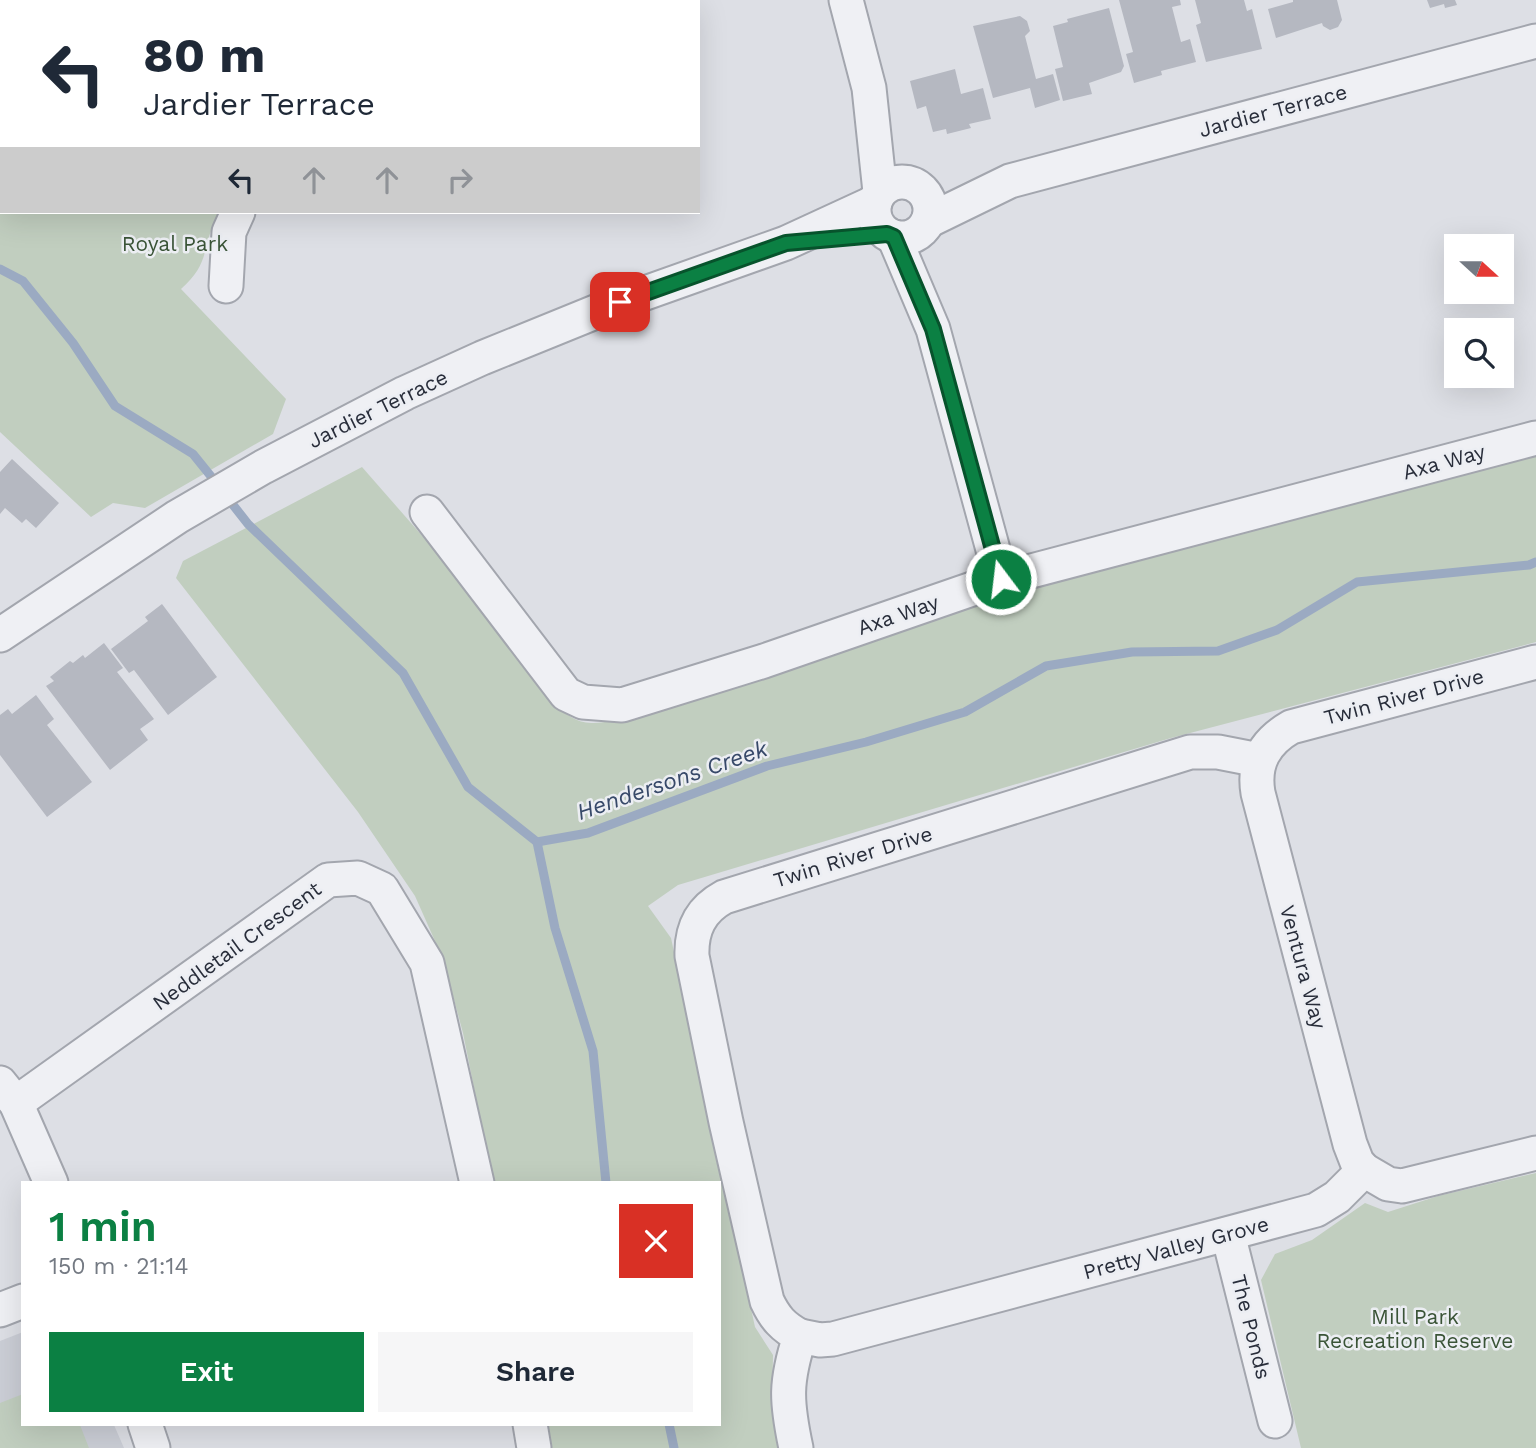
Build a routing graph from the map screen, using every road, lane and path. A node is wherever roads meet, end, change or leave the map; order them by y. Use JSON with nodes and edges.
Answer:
{"nodes":[{"id":1,"x":846,"y":0,"type":"edge"},
{"id":2,"x":1536,"y":41,"type":"edge"},
{"id":3,"x":869,"y":88,"type":"junction"},
{"id":4,"x":1010,"y":181,"type":"junction"},
{"id":5,"x":914,"y":183,"type":"junction"},
{"id":6,"x":878,"y":197,"type":"junction"},
{"id":7,"x":237,"y":214,"type":"edge"},
{"id":8,"x":908,"y":230,"type":"junction"},
{"id":9,"x":786,"y":243,"type":"junction"},
{"id":10,"x":226,"y":286,"type":"dead end"},
{"id":11,"x":1536,"y":438,"type":"edge"},
{"id":12,"x":427,"y":512,"type":"dead end"},
{"id":13,"x":1001,"y":579,"type":"junction"},
{"id":14,"x":0,"y":635,"type":"edge"},
{"id":15,"x":1536,"y":662,"type":"edge"},
{"id":16,"x":1259,"y":760,"type":"junction"},
{"id":17,"x":8,"y":1093,"type":"edge"},
{"id":18,"x":1536,"y":1153,"type":"edge"},
{"id":19,"x":1364,"y":1170,"type":"junction"},
{"id":20,"x":50,"y":1181,"type":"edge"},
{"id":21,"x":477,"y":1181,"type":"edge"},
{"id":22,"x":1228,"y":1234,"type":"junction"},
{"id":23,"x":21,"y":1302,"type":"edge"},
{"id":24,"x":0,"y":1310,"type":"edge"},
{"id":25,"x":800,"y":1336,"type":"junction"},
{"id":26,"x":1275,"y":1421,"type":"dead end"},
{"id":27,"x":146,"y":1426,"type":"edge"},
{"id":28,"x":530,"y":1426,"type":"edge"},
{"id":29,"x":153,"y":1448,"type":"edge"},
{"id":30,"x":534,"y":1448,"type":"edge"},
{"id":31,"x":796,"y":1448,"type":"edge"}],
"edges":[{"from":1,"to":3,"type":"street"},
{"from":2,"to":4,"type":"street","name":"Jardier Terrace"},
{"from":3,"to":5,"type":"street"},
{"from":3,"to":6,"type":"street"},
{"from":4,"to":5,"type":"street","name":"Jardier Terrace"},
{"from":4,"to":8,"type":"street","name":"Jardier Terrace"},
{"from":5,"to":6,"type":"street"},
{"from":5,"to":8,"type":"street"},
{"from":6,"to":8,"type":"street"},
{"from":6,"to":9,"type":"street","name":"Jardier Terrace"},
{"from":7,"to":10,"type":"street"},
{"from":8,"to":9,"type":"street","name":"Jardier Terrace"},
{"from":8,"to":13,"type":"street"},
{"from":9,"to":14,"type":"street","name":"Jardier Terrace"},
{"from":11,"to":13,"type":"street","name":"Axa Way"},
{"from":12,"to":13,"type":"street","name":"Axa Way"},
{"from":15,"to":16,"type":"street","name":"Twin River Drive"},
{"from":16,"to":19,"type":"street","name":"Ventura Way"},
{"from":16,"to":25,"type":"street","name":"Twin River Drive"},
{"from":17,"to":20,"type":"street"},
{"from":17,"to":21,"type":"street","name":"Neddletail Crescent"},
{"from":18,"to":19,"type":"street"},
{"from":19,"to":22,"type":"street","name":"Pretty Valley Grove"},
{"from":22,"to":25,"type":"street","name":"Pretty Valley Grove"},
{"from":22,"to":26,"type":"street","name":"The Ponds"},
{"from":23,"to":24,"type":"street"},
{"from":25,"to":31,"type":"street"},
{"from":27,"to":29,"type":"street"},
{"from":28,"to":30,"type":"street"}]}
